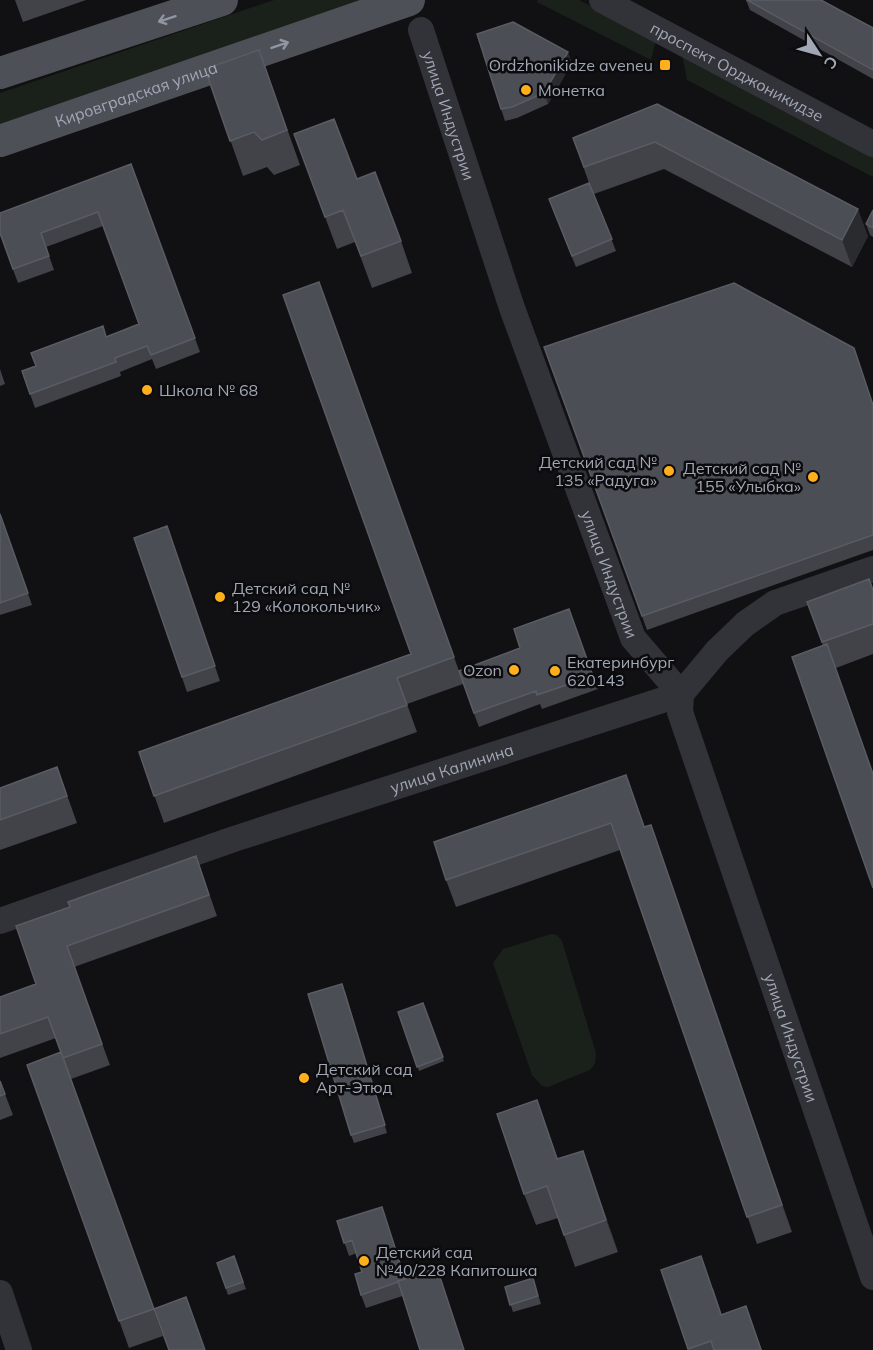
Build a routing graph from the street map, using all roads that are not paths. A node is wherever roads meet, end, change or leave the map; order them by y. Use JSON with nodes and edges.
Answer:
{"nodes":[{"id":1,"x":222,"y":0,"type":"edge"},
{"id":2,"x":409,"y":0,"type":"edge"},
{"id":3,"x":602,"y":0,"type":"edge"},
{"id":4,"x":421,"y":30,"type":"dead end"},
{"id":5,"x":0,"y":73,"type":"edge"},
{"id":6,"x":0,"y":141,"type":"edge"},
{"id":7,"x":873,"y":144,"type":"edge"},
{"id":8,"x":873,"y":569,"type":"edge"},
{"id":9,"x":681,"y":694,"type":"junction"},
{"id":10,"x":0,"y":921,"type":"edge"},
{"id":11,"x":873,"y":1277,"type":"edge"},
{"id":12,"x":0,"y":1293,"type":"edge"},
{"id":13,"x":19,"y":1350,"type":"edge"}],
"edges":[{"from":1,"to":5,"type":"main road","one_way":true},
{"from":6,"to":2,"type":"main road","name":"Кировградская улица","one_way":true},
{"from":3,"to":7,"type":"street","name":"проспект Орджоникидзе"},
{"from":4,"to":9,"type":"street","name":"улица Индустрии"},
{"from":8,"to":9,"type":"street"},
{"from":9,"to":10,"type":"street","name":"улица Калинина"},
{"from":9,"to":11,"type":"street","name":"улица Индустрии"},
{"from":12,"to":13,"type":"street"}]}
